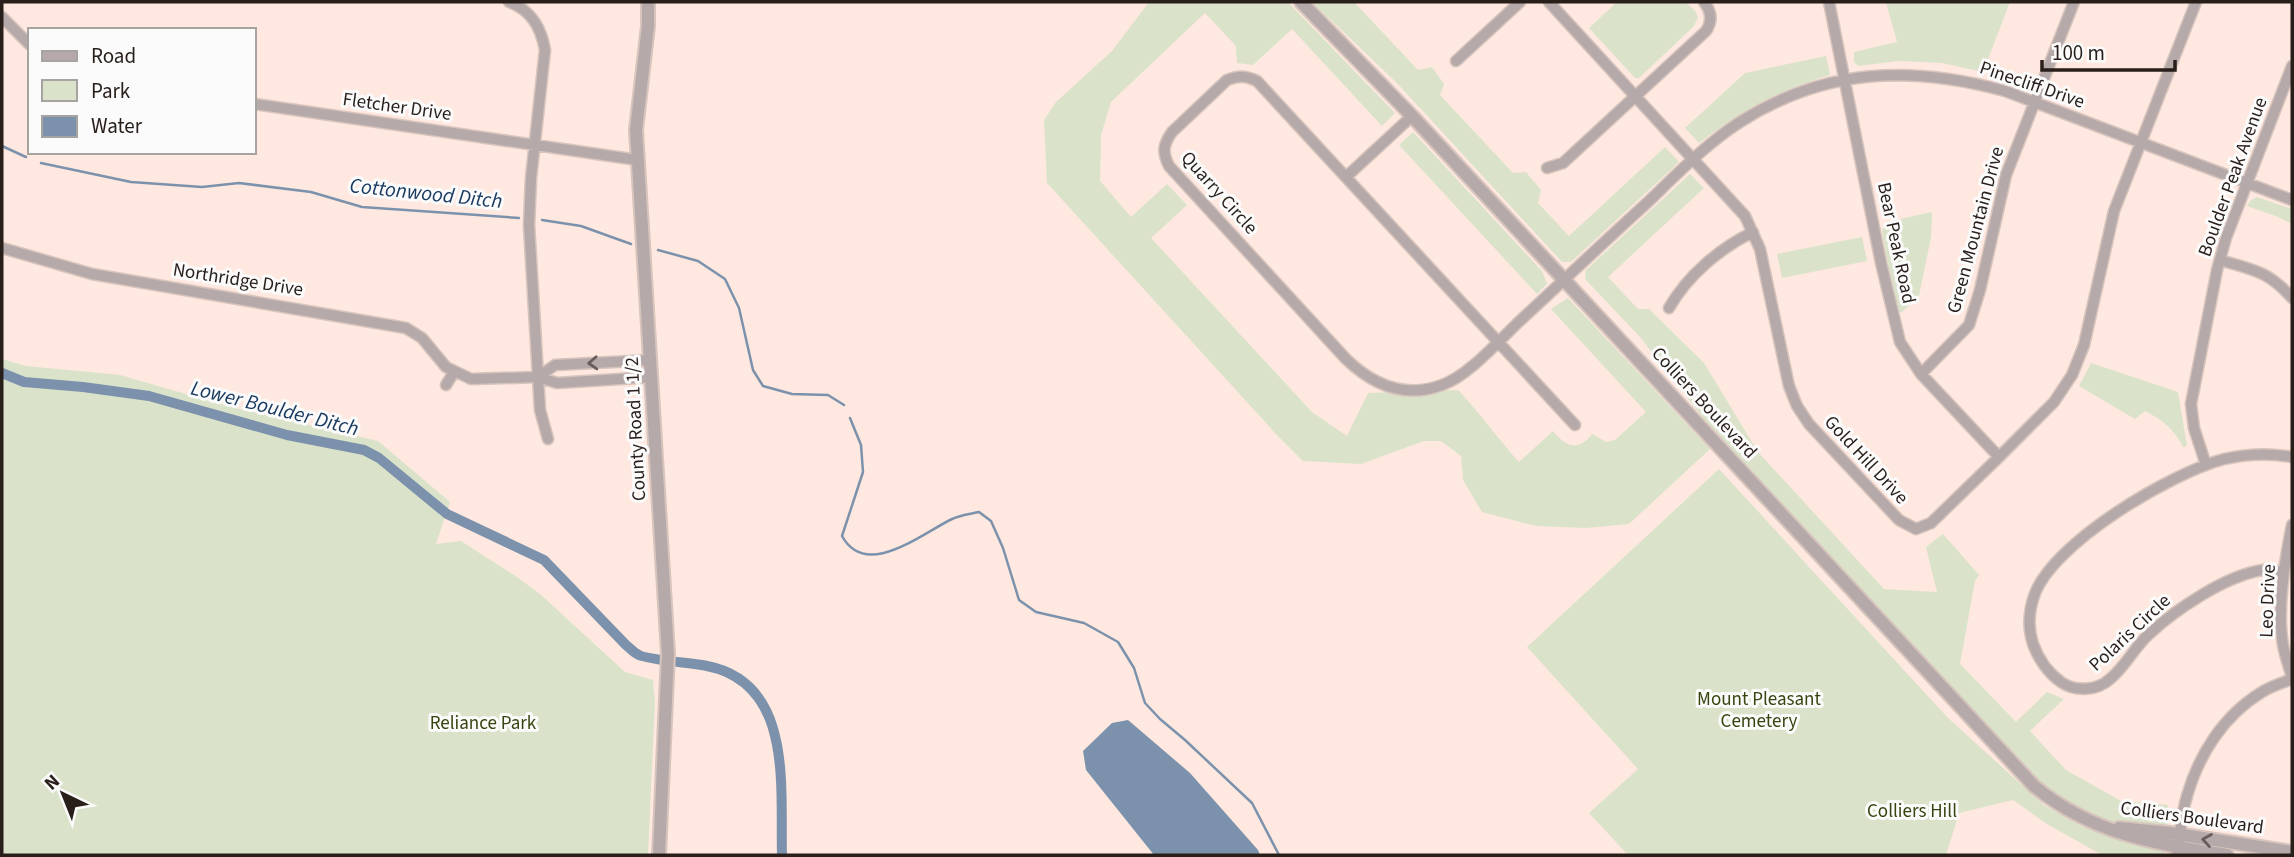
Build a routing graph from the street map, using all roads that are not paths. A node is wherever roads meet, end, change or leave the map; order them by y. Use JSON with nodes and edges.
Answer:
{"nodes":[{"id":1,"x":509,"y":2,"type":"edge"},
{"id":2,"x":648,"y":2,"type":"edge"},
{"id":3,"x":1301,"y":2,"type":"edge"},
{"id":4,"x":1520,"y":2,"type":"edge"},
{"id":5,"x":1549,"y":2,"type":"edge"},
{"id":6,"x":1704,"y":2,"type":"edge"},
{"id":7,"x":1829,"y":2,"type":"edge"},
{"id":8,"x":2074,"y":2,"type":"edge"},
{"id":9,"x":2196,"y":2,"type":"edge"},
{"id":10,"x":2,"y":18,"type":"edge"},
{"id":11,"x":28,"y":43,"type":"edge"},
{"id":12,"x":1456,"y":61,"type":"dead end"},
{"id":13,"x":2292,"y":66,"type":"edge"},
{"id":14,"x":1845,"y":79,"type":"junction"},
{"id":15,"x":1636,"y":97,"type":"junction"},
{"id":16,"x":2035,"y":102,"type":"junction"},
{"id":17,"x":256,"y":104,"type":"edge"},
{"id":18,"x":1412,"y":116,"type":"junction"},
{"id":19,"x":2140,"y":144,"type":"junction"},
{"id":20,"x":535,"y":146,"type":"junction"},
{"id":21,"x":1693,"y":159,"type":"junction"},
{"id":22,"x":638,"y":160,"type":"junction"},
{"id":23,"x":1547,"y":168,"type":"dead end"},
{"id":24,"x":1346,"y":177,"type":"junction"},
{"id":25,"x":2247,"y":184,"type":"junction"},
{"id":26,"x":2292,"y":200,"type":"edge"},
{"id":27,"x":1753,"y":232,"type":"junction"},
{"id":28,"x":2,"y":247,"type":"edge"},
{"id":29,"x":2220,"y":260,"type":"junction"},
{"id":30,"x":1564,"y":280,"type":"junction"},
{"id":31,"x":2292,"y":298,"type":"edge"},
{"id":32,"x":1669,"y":309,"type":"dead end"},
{"id":33,"x":1497,"y":342,"type":"junction"},
{"id":34,"x":651,"y":360,"type":"junction"},
{"id":35,"x":454,"y":372,"type":"junction"},
{"id":36,"x":1920,"y":374,"type":"junction"},
{"id":37,"x":538,"y":377,"type":"junction"},
{"id":38,"x":652,"y":377,"type":"junction"},
{"id":39,"x":446,"y":385,"type":"dead end"},
{"id":40,"x":1575,"y":425,"type":"dead end"},
{"id":41,"x":548,"y":439,"type":"dead end"},
{"id":42,"x":1999,"y":457,"type":"junction"},
{"id":43,"x":2292,"y":457,"type":"edge"},
{"id":44,"x":2206,"y":465,"type":"junction"},
{"id":45,"x":2292,"y":525,"type":"edge"},
{"id":46,"x":2284,"y":572,"type":"junction"},
{"id":47,"x":2292,"y":678,"type":"edge"},
{"id":48,"x":2178,"y":846,"type":"edge"},
{"id":49,"x":2292,"y":852,"type":"edge"},
{"id":50,"x":659,"y":855,"type":"edge"},
{"id":51,"x":2227,"y":855,"type":"edge"}],
"edges":[{"from":1,"to":20,"type":"street"},
{"from":2,"to":22,"type":"street","name":"County Road 1 1/2"},
{"from":3,"to":18,"type":"street","name":"Colliers Boulevard"},
{"from":4,"to":12,"type":"street"},
{"from":5,"to":15,"type":"street","name":"Gold Hill Drive"},
{"from":6,"to":15,"type":"street"},
{"from":7,"to":14,"type":"street","name":"Bear Peak Road"},
{"from":8,"to":16,"type":"street","name":"Green Mountain Drive"},
{"from":9,"to":19,"type":"street","name":"Gold Hill Drive"},
{"from":10,"to":11,"type":"street"},
{"from":13,"to":25,"type":"street","name":"Boulder Peak Avenue"},
{"from":14,"to":16,"type":"street","name":"Pinecliff Drive"},
{"from":14,"to":21,"type":"street","name":"Pinecliff Drive"},
{"from":14,"to":36,"type":"street","name":"Bear Peak Road"},
{"from":15,"to":21,"type":"street","name":"Gold Hill Drive"},
{"from":15,"to":23,"type":"street"},
{"from":16,"to":19,"type":"street","name":"Pinecliff Drive"},
{"from":16,"to":36,"type":"street","name":"Green Mountain Drive"},
{"from":17,"to":20,"type":"street","name":"Fletcher Drive"},
{"from":18,"to":24,"type":"street"},
{"from":18,"to":30,"type":"street","name":"Colliers Boulevard"},
{"from":19,"to":25,"type":"street","name":"Pinecliff Drive"},
{"from":19,"to":42,"type":"street","name":"Gold Hill Drive"},
{"from":20,"to":22,"type":"street","name":"Fletcher Drive"},
{"from":20,"to":37,"type":"street"},
{"from":21,"to":27,"type":"street","name":"Gold Hill Drive"},
{"from":21,"to":30,"type":"street","name":"Pinecliff Drive"},
{"from":22,"to":34,"type":"street","name":"County Road 1 1/2"},
{"from":24,"to":33,"type":"street","name":"Quarry Circle"},
{"from":24,"to":33,"type":"street","name":"Quarry Circle"},
{"from":25,"to":26,"type":"street","name":"Pinecliff Drive"},
{"from":25,"to":29,"type":"street","name":"Boulder Peak Avenue"},
{"from":27,"to":32,"type":"street"},
{"from":27,"to":42,"type":"street","name":"Gold Hill Drive"},
{"from":28,"to":35,"type":"street","name":"Northridge Drive"},
{"from":29,"to":31,"type":"street"},
{"from":29,"to":44,"type":"street","name":"Boulder Peak Avenue"},
{"from":30,"to":33,"type":"street","name":"Quarry Circle"},
{"from":30,"to":48,"type":"street","name":"Colliers Boulevard"},
{"from":33,"to":40,"type":"street"},
{"from":34,"to":37,"type":"street","one_way":true},
{"from":34,"to":38,"type":"street","name":"County Road 1 1/2"},
{"from":35,"to":37,"type":"street"},
{"from":35,"to":39,"type":"street"},
{"from":36,"to":42,"type":"street","name":"Bear Peak Road"},
{"from":37,"to":38,"type":"street"},
{"from":37,"to":41,"type":"street"},
{"from":38,"to":50,"type":"street","name":"County Road 1 1/2"},
{"from":43,"to":44,"type":"street","name":"Polaris Circle"},
{"from":44,"to":46,"type":"street","name":"Polaris Circle"},
{"from":45,"to":46,"type":"street","name":"Leo Drive"},
{"from":46,"to":47,"type":"street","name":"Leo Drive"},
{"from":47,"to":48,"type":"street"},
{"from":49,"to":48,"type":"street","name":"Colliers Boulevard","one_way":true},
{"from":48,"to":51,"type":"street","name":"Colliers Boulevard"}]}
